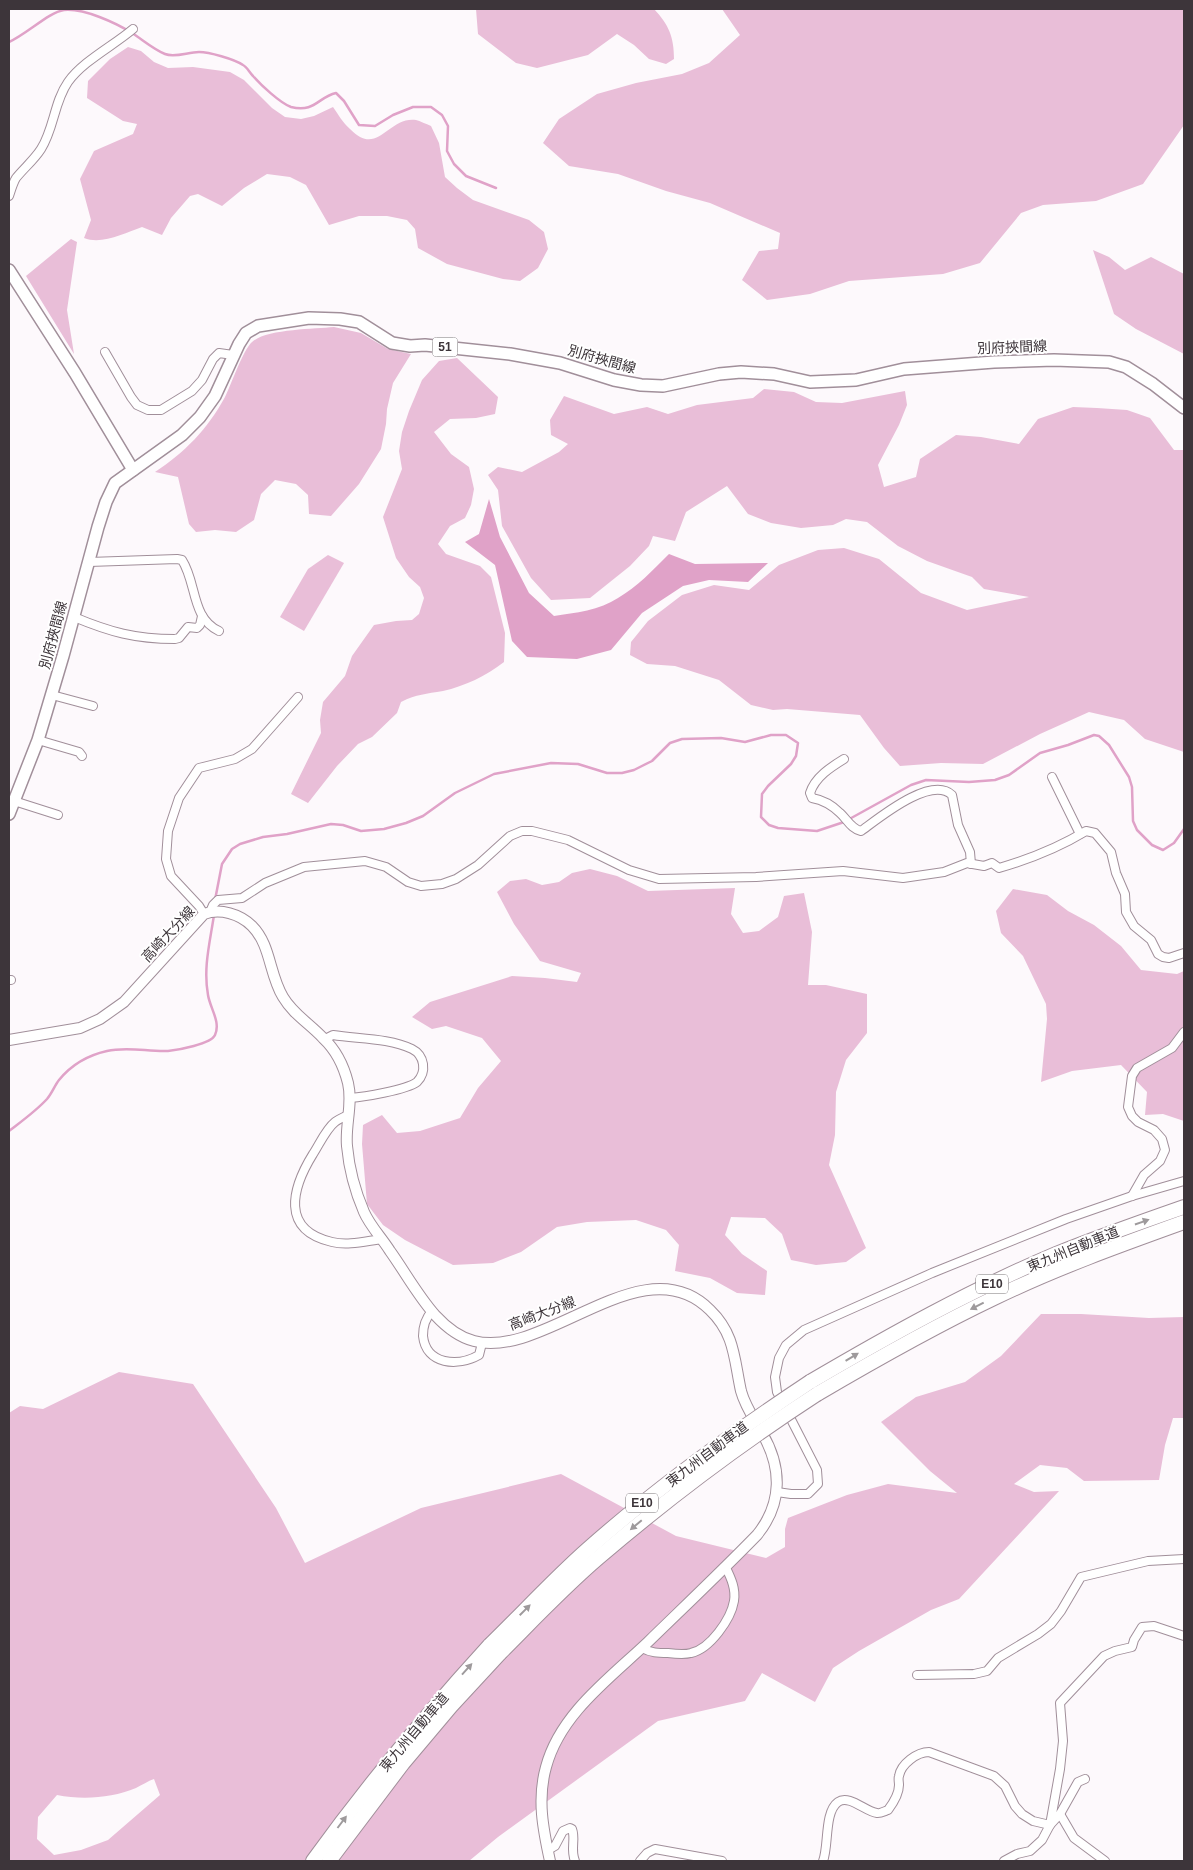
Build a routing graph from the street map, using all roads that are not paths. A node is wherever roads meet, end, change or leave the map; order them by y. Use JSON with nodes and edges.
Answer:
{"nodes":[{"id":1,"x":133,"y":29,"type":"dead end"},
{"id":2,"x":9,"y":196,"type":"edge"},
{"id":3,"x":9,"y":270,"type":"edge"},
{"id":4,"x":105,"y":352,"type":"dead end"},
{"id":5,"x":233,"y":355,"type":"junction"},
{"id":6,"x":1184,"y":408,"type":"edge"},
{"id":7,"x":133,"y":470,"type":"junction"},
{"id":8,"x":89,"y":562,"type":"junction"},
{"id":9,"x":202,"y":616,"type":"junction"},
{"id":10,"x":74,"y":617,"type":"junction"},
{"id":11,"x":219,"y":632,"type":"dead end"},
{"id":12,"x":52,"y":695,"type":"junction"},
{"id":13,"x":298,"y":697,"type":"dead end"},
{"id":14,"x":93,"y":706,"type":"dead end"},
{"id":15,"x":38,"y":740,"type":"junction"},
{"id":16,"x":82,"y":756,"type":"dead end"},
{"id":17,"x":844,"y":759,"type":"dead end"},
{"id":18,"x":1052,"y":778,"type":"dead end"},
{"id":19,"x":14,"y":801,"type":"junction"},
{"id":20,"x":9,"y":814,"type":"edge"},
{"id":21,"x":58,"y":815,"type":"dead end"},
{"id":22,"x":1080,"y":834,"type":"junction"},
{"id":23,"x":971,"y":864,"type":"junction"},
{"id":24,"x":207,"y":913,"type":"junction"},
{"id":25,"x":1184,"y":953,"type":"edge"},
{"id":26,"x":1184,"y":1032,"type":"edge"},
{"id":27,"x":325,"y":1039,"type":"junction"},
{"id":28,"x":9,"y":1040,"type":"edge"},
{"id":29,"x":350,"y":1098,"type":"junction"},
{"id":30,"x":348,"y":1115,"type":"junction"},
{"id":31,"x":1184,"y":1181,"type":"edge"},
{"id":32,"x":1132,"y":1196,"type":"junction"},
{"id":33,"x":1184,"y":1207,"type":"edge"},
{"id":34,"x":1184,"y":1222,"type":"edge"},
{"id":35,"x":382,"y":1239,"type":"junction"},
{"id":36,"x":432,"y":1311,"type":"junction"},
{"id":37,"x":482,"y":1343,"type":"junction"},
{"id":38,"x":814,"y":1388,"type":"junction"},
{"id":39,"x":777,"y":1492,"type":"junction"},
{"id":40,"x":1184,"y":1559,"type":"edge"},
{"id":41,"x":726,"y":1568,"type":"junction"},
{"id":42,"x":1184,"y":1636,"type":"edge"},
{"id":43,"x":642,"y":1648,"type":"junction"},
{"id":44,"x":495,"y":1649,"type":"junction"},
{"id":45,"x":917,"y":1675,"type":"dead end"},
{"id":46,"x":1085,"y":1778,"type":"dead end"},
{"id":47,"x":1060,"y":1814,"type":"junction"},
{"id":48,"x":1050,"y":1824,"type":"junction"},
{"id":49,"x":548,"y":1850,"type":"junction"},
{"id":50,"x":313,"y":1861,"type":"edge"},
{"id":51,"x":329,"y":1861,"type":"edge"},
{"id":52,"x":550,"y":1861,"type":"edge"},
{"id":53,"x":575,"y":1861,"type":"edge"},
{"id":54,"x":640,"y":1861,"type":"edge"},
{"id":55,"x":722,"y":1861,"type":"edge"},
{"id":56,"x":823,"y":1861,"type":"edge"},
{"id":57,"x":1004,"y":1861,"type":"edge"},
{"id":58,"x":1106,"y":1861,"type":"edge"}],
"edges":[{"from":1,"to":2,"type":"street"},
{"from":3,"to":7,"type":"main road"},
{"from":4,"to":5,"type":"street"},
{"from":5,"to":6,"type":"main road","name":"別府挾間線","number":"51"},
{"from":5,"to":7,"type":"main road","name":"別府挾間線","number":"51"},
{"from":7,"to":8,"type":"main road","name":"別府挾間線","number":"51"},
{"from":8,"to":9,"type":"street"},
{"from":8,"to":10,"type":"main road","name":"別府挾間線","number":"51"},
{"from":9,"to":10,"type":"street"},
{"from":9,"to":11,"type":"street"},
{"from":10,"to":12,"type":"main road","name":"別府挾間線","number":"51"},
{"from":12,"to":14,"type":"street"},
{"from":12,"to":15,"type":"main road","name":"別府挾間線","number":"51"},
{"from":13,"to":24,"type":"street"},
{"from":15,"to":16,"type":"street"},
{"from":15,"to":19,"type":"main road","name":"別府挾間線","number":"51"},
{"from":17,"to":23,"type":"street"},
{"from":18,"to":22,"type":"street"},
{"from":19,"to":20,"type":"main road","name":"別府挾間線","number":"51"},
{"from":19,"to":21,"type":"street"},
{"from":22,"to":23,"type":"street"},
{"from":22,"to":25,"type":"street"},
{"from":23,"to":24,"type":"street"},
{"from":24,"to":27,"type":"main road","name":"高崎大分線"},
{"from":24,"to":28,"type":"main road","name":"高崎大分線"},
{"from":26,"to":32,"type":"street"},
{"from":27,"to":29,"type":"main road","name":"高崎大分線"},
{"from":27,"to":29,"type":"street"},
{"from":29,"to":30,"type":"main road","name":"高崎大分線"},
{"from":30,"to":35,"type":"main road","name":"高崎大分線"},
{"from":30,"to":35,"type":"street"},
{"from":31,"to":32,"type":"street"},
{"from":32,"to":39,"type":"street"},
{"from":38,"to":33,"type":"highway","name":"東九州自動車道","number":"E10","one_way":true},
{"from":34,"to":38,"type":"highway","name":"東九州自動車道","number":"E10","one_way":true},
{"from":35,"to":36,"type":"main road","name":"高崎大分線"},
{"from":36,"to":37,"type":"main road","name":"高崎大分線"},
{"from":36,"to":37,"type":"street"},
{"from":37,"to":39,"type":"main road","name":"高崎大分線"},
{"from":38,"to":44,"type":"highway","name":"東九州自動車道","number":"E10","bridge":true},
{"from":39,"to":41,"type":"main road","name":"高崎大分線"},
{"from":40,"to":45,"type":"street"},
{"from":41,"to":43,"type":"main road","name":"高崎大分線"},
{"from":41,"to":43,"type":"street"},
{"from":42,"to":48,"type":"street"},
{"from":43,"to":49,"type":"main road","name":"高崎大分線"},
{"from":50,"to":44,"type":"highway","name":"東九州自動車道","number":"E10","one_way":true},
{"from":44,"to":51,"type":"highway","name":"東九州自動車道","number":"E10"},
{"from":46,"to":47,"type":"street"},
{"from":47,"to":48,"type":"street"},
{"from":47,"to":58,"type":"street"},
{"from":48,"to":56,"type":"street"},
{"from":48,"to":57,"type":"street"},
{"from":49,"to":52,"type":"main road","name":"高崎大分線"},
{"from":49,"to":53,"type":"street"},
{"from":54,"to":55,"type":"street"}]}
